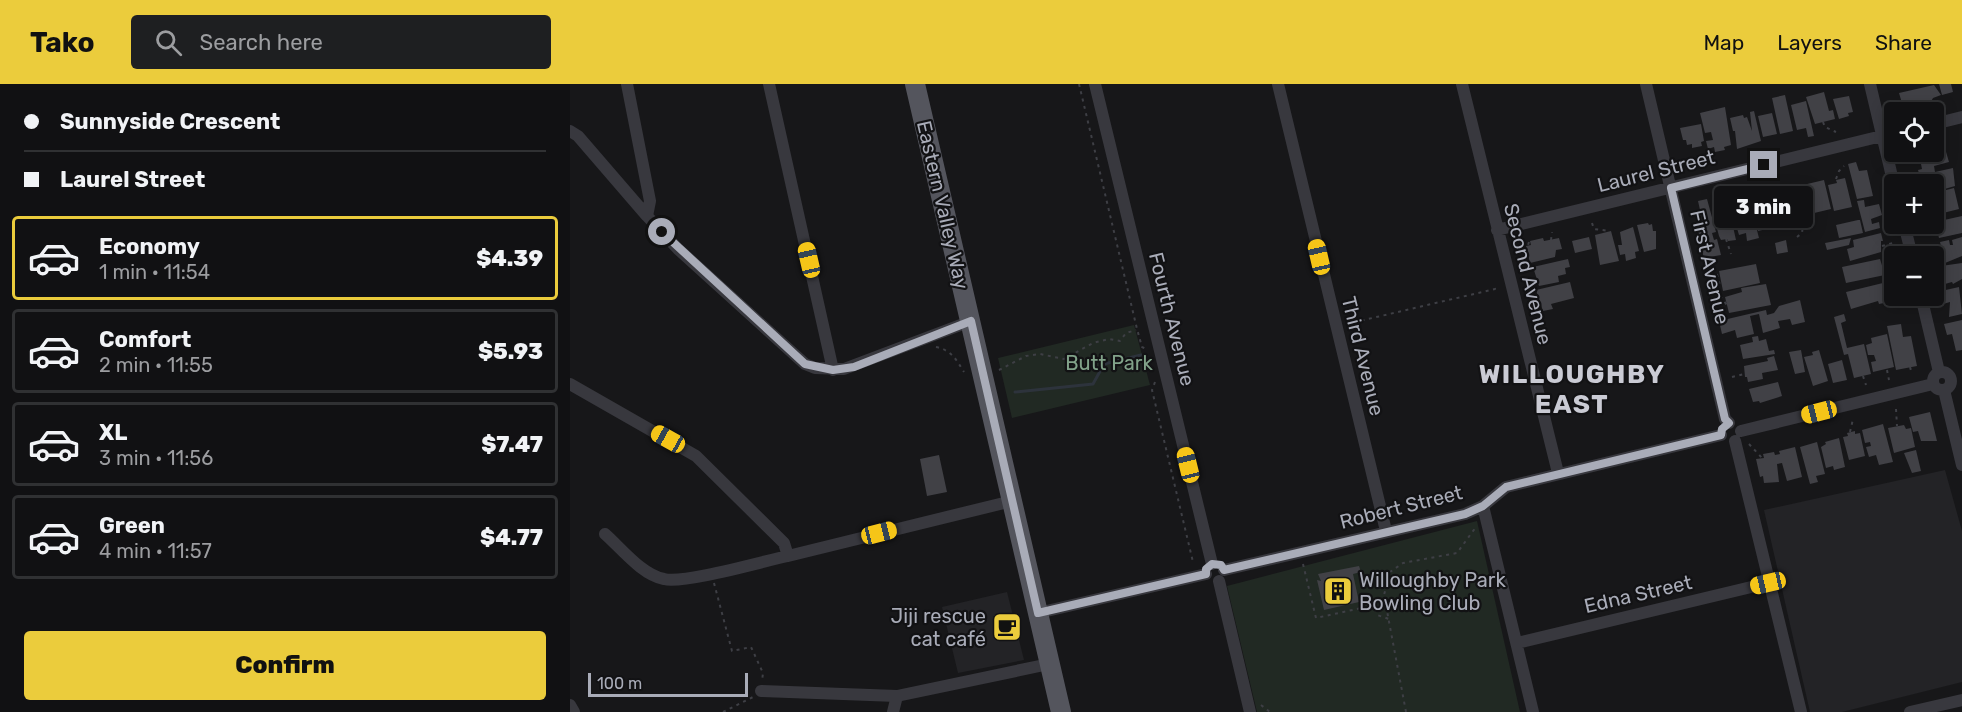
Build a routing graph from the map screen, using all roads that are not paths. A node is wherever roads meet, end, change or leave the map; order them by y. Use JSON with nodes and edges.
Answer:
{"nodes":[{"id":1,"x":627,"y":84,"type":"edge"},
{"id":2,"x":769,"y":84,"type":"edge"},
{"id":3,"x":915,"y":84,"type":"edge"},
{"id":4,"x":1095,"y":84,"type":"edge"},
{"id":5,"x":1278,"y":84,"type":"edge"},
{"id":6,"x":1462,"y":84,"type":"edge"},
{"id":7,"x":1646,"y":84,"type":"edge"},
{"id":8,"x":1870,"y":84,"type":"edge"},
{"id":9,"x":1962,"y":117,"type":"edge"},
{"id":10,"x":1884,"y":122,"type":"edge"},
{"id":11,"x":1944,"y":122,"type":"edge"},
{"id":12,"x":570,"y":131,"type":"edge"},
{"id":13,"x":1884,"y":136,"type":"edge"},
{"id":14,"x":1671,"y":188,"type":"junction"},
{"id":15,"x":647,"y":216,"type":"junction"},
{"id":16,"x":1497,"y":230,"type":"junction"},
{"id":17,"x":1923,"y":306,"type":"edge"},
{"id":18,"x":971,"y":321,"type":"junction"},
{"id":19,"x":833,"y":370,"type":"junction"},
{"id":20,"x":1939,"y":372,"type":"junction"},
{"id":21,"x":1957,"y":378,"type":"edge"},
{"id":22,"x":570,"y":384,"type":"edge"},
{"id":23,"x":1938,"y":387,"type":"junction"},
{"id":24,"x":1729,"y":423,"type":"junction"},
{"id":25,"x":1721,"y":435,"type":"junction"},
{"id":26,"x":1738,"y":436,"type":"junction"},
{"id":27,"x":1962,"y":465,"type":"edge"},
{"id":28,"x":1557,"y":473,"type":"junction"},
{"id":29,"x":1012,"y":501,"type":"junction"},
{"id":30,"x":1483,"y":506,"type":"junction"},
{"id":31,"x":1386,"y":531,"type":"junction"},
{"id":32,"x":605,"y":534,"type":"dead end"},
{"id":33,"x":788,"y":555,"type":"junction"},
{"id":34,"x":1209,"y":569,"type":"junction"},
{"id":35,"x":1222,"y":576,"type":"junction"},
{"id":36,"x":1768,"y":583,"type":"junction"},
{"id":37,"x":1038,"y":613,"type":"junction"},
{"id":38,"x":1518,"y":643,"type":"junction"},
{"id":39,"x":1049,"y":664,"type":"junction"},
{"id":40,"x":761,"y":691,"type":"road end"},
{"id":41,"x":897,"y":696,"type":"junction"},
{"id":42,"x":1962,"y":700,"type":"edge"},
{"id":43,"x":570,"y":705,"type":"edge"},
{"id":44,"x":574,"y":712,"type":"edge"},
{"id":45,"x":893,"y":712,"type":"edge"},
{"id":46,"x":1061,"y":712,"type":"edge"},
{"id":47,"x":1250,"y":712,"type":"edge"},
{"id":48,"x":1533,"y":712,"type":"edge"},
{"id":49,"x":1801,"y":712,"type":"edge"},
{"id":50,"x":1910,"y":712,"type":"edge"}],
"edges":[{"from":1,"to":15,"type":"street"},
{"from":2,"to":19,"type":"street"},
{"from":3,"to":18,"type":"main road","name":"Eastern Valley Way"},
{"from":4,"to":34,"type":"street","name":"Fourth Avenue"},
{"from":5,"to":31,"type":"street","name":"Third Avenue"},
{"from":6,"to":16,"type":"street","name":"Second Avenue"},
{"from":7,"to":14,"type":"street","name":"First Avenue"},
{"from":8,"to":10,"type":"street"},
{"from":9,"to":11,"type":"street"},
{"from":12,"to":15,"type":"street"},
{"from":13,"to":14,"type":"street","name":"Laurel Street"},
{"from":14,"to":16,"type":"street","name":"Laurel Street"},
{"from":14,"to":24,"type":"street","name":"First Avenue"},
{"from":15,"to":19,"type":"street"},
{"from":16,"to":28,"type":"street","name":"Second Avenue"},
{"from":17,"to":20,"type":"street"},
{"from":18,"to":19,"type":"street"},
{"from":18,"to":29,"type":"main road","name":"Eastern Valley Way"},
{"from":20,"to":21,"type":"street"},
{"from":20,"to":23,"type":"street"},
{"from":21,"to":23,"type":"street"},
{"from":22,"to":33,"type":"street"},
{"from":23,"to":26,"type":"street"},
{"from":23,"to":27,"type":"street"},
{"from":24,"to":25,"type":"street"},
{"from":24,"to":26,"type":"street"},
{"from":25,"to":26,"type":"street"},
{"from":25,"to":28,"type":"street","name":"Robert Street"},
{"from":26,"to":36,"type":"street"},
{"from":28,"to":30,"type":"street","name":"Robert Street"},
{"from":29,"to":33,"type":"street"},
{"from":29,"to":37,"type":"main road","name":"Eastern Valley Way"},
{"from":30,"to":31,"type":"street","name":"Robert Street"},
{"from":30,"to":38,"type":"street"},
{"from":31,"to":35,"type":"street","name":"Robert Street"},
{"from":32,"to":33,"type":"street"},
{"from":34,"to":35,"type":"street"},
{"from":34,"to":37,"type":"street"},
{"from":35,"to":47,"type":"street"},
{"from":36,"to":38,"type":"street","name":"Edna Street"},
{"from":36,"to":49,"type":"street"},
{"from":37,"to":39,"type":"main road","name":"Eastern Valley Way"},
{"from":38,"to":48,"type":"street"},
{"from":39,"to":41,"type":"street"},
{"from":39,"to":46,"type":"main road","name":"Eastern Valley Way"},
{"from":40,"to":41,"type":"street"},
{"from":41,"to":45,"type":"street"},
{"from":42,"to":50,"type":"street"},
{"from":43,"to":44,"type":"street"}]}
